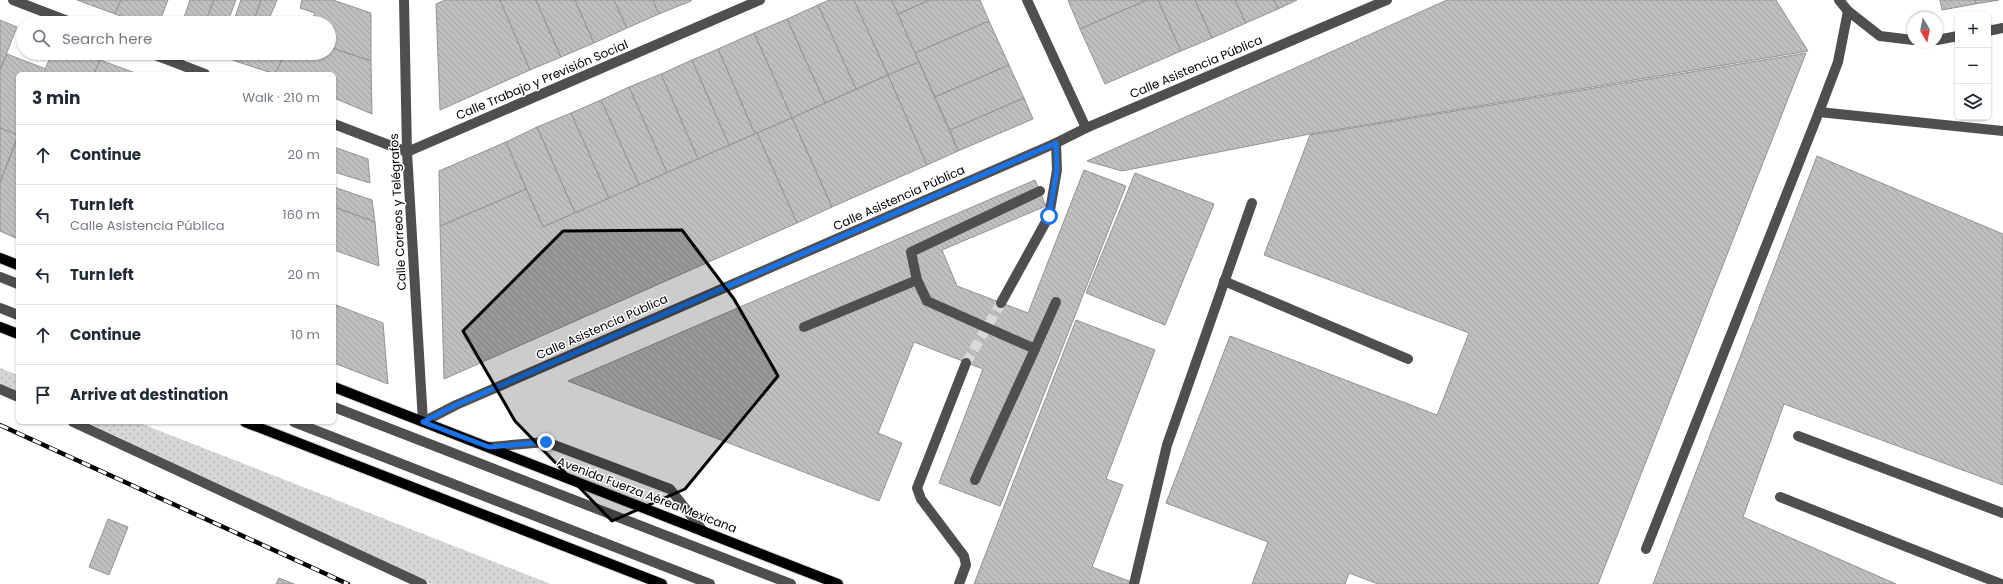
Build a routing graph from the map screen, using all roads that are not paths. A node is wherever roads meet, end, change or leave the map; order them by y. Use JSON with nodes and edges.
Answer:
{"nodes":[{"id":1,"x":13,"y":0,"type":"edge"},
{"id":2,"x":404,"y":0,"type":"edge"},
{"id":3,"x":760,"y":0,"type":"edge"},
{"id":4,"x":1027,"y":0,"type":"edge"},
{"id":5,"x":1387,"y":0,"type":"edge"},
{"id":6,"x":1839,"y":0,"type":"edge"},
{"id":7,"x":1848,"y":12,"type":"junction"},
{"id":8,"x":55,"y":16,"type":"edge"},
{"id":9,"x":2003,"y":28,"type":"edge"},
{"id":10,"x":1991,"y":30,"type":"edge"},
{"id":11,"x":1955,"y":37,"type":"edge"},
{"id":12,"x":1907,"y":39,"type":"edge"},
{"id":13,"x":1943,"y":39,"type":"edge"},
{"id":14,"x":168,"y":60,"type":"edge"},
{"id":15,"x":200,"y":72,"type":"edge"},
{"id":16,"x":1819,"y":112,"type":"junction"},
{"id":17,"x":336,"y":125,"type":"edge"},
{"id":18,"x":1086,"y":128,"type":"junction"},
{"id":19,"x":2003,"y":131,"type":"edge"},
{"id":20,"x":1056,"y":143,"type":"junction"},
{"id":21,"x":407,"y":152,"type":"junction"},
{"id":22,"x":1054,"y":184,"type":"junction"},
{"id":23,"x":1252,"y":203,"type":"dead end"},
{"id":24,"x":0,"y":258,"type":"edge"},
{"id":25,"x":16,"y":264,"type":"edge"},
{"id":26,"x":0,"y":277,"type":"edge"},
{"id":27,"x":917,"y":280,"type":"junction"},
{"id":28,"x":1224,"y":281,"type":"junction"},
{"id":29,"x":16,"y":283,"type":"edge"},
{"id":30,"x":1056,"y":302,"type":"dead end"},
{"id":31,"x":1001,"y":303,"type":"tunnel mouth"},
{"id":32,"x":0,"y":308,"type":"edge"},
{"id":33,"x":16,"y":313,"type":"edge"},
{"id":34,"x":0,"y":327,"type":"edge"},
{"id":35,"x":804,"y":327,"type":"dead end"},
{"id":36,"x":16,"y":333,"type":"edge"},
{"id":37,"x":1035,"y":349,"type":"junction"},
{"id":38,"x":1408,"y":359,"type":"dead end"},
{"id":39,"x":966,"y":363,"type":"tunnel mouth"},
{"id":40,"x":0,"y":389,"type":"edge"},
{"id":41,"x":336,"y":389,"type":"edge"},
{"id":42,"x":16,"y":396,"type":"edge"},
{"id":43,"x":336,"y":408,"type":"edge"},
{"id":44,"x":423,"y":422,"type":"junction"},
{"id":45,"x":77,"y":424,"type":"edge"},
{"id":46,"x":249,"y":424,"type":"edge"},
{"id":47,"x":299,"y":424,"type":"edge"},
{"id":48,"x":1798,"y":436,"type":"dead end"},
{"id":49,"x":489,"y":447,"type":"junction"},
{"id":50,"x":975,"y":480,"type":"dead end"},
{"id":51,"x":1780,"y":497,"type":"dead end"},
{"id":52,"x":2003,"y":513,"type":"edge"},
{"id":53,"x":704,"y":532,"type":"junction"},
{"id":54,"x":1646,"y":549,"type":"dead end"},
{"id":55,"x":422,"y":584,"type":"edge"},
{"id":56,"x":662,"y":584,"type":"edge"},
{"id":57,"x":710,"y":584,"type":"edge"},
{"id":58,"x":791,"y":584,"type":"edge"},
{"id":59,"x":838,"y":584,"type":"edge"},
{"id":60,"x":959,"y":584,"type":"edge"},
{"id":61,"x":1134,"y":584,"type":"edge"},
{"id":62,"x":2001,"y":584,"type":"edge"}],
"edges":[{"from":1,"to":8,"type":"street"},
{"from":2,"to":21,"type":"street","name":"Calle Correos y Telégrafos"},
{"from":3,"to":21,"type":"street","name":"Calle Trabajo y Previsión Social"},
{"from":4,"to":18,"type":"street"},
{"from":5,"to":18,"type":"street","name":"Calle Asistencia Pública"},
{"from":6,"to":7,"type":"street"},
{"from":7,"to":12,"type":"street"},
{"from":7,"to":16,"type":"street"},
{"from":9,"to":10,"type":"street"},
{"from":11,"to":13,"type":"street"},
{"from":14,"to":15,"type":"street"},
{"from":16,"to":19,"type":"street"},
{"from":16,"to":54,"type":"street"},
{"from":17,"to":21,"type":"street"},
{"from":18,"to":20,"type":"street","name":"Calle Asistencia Pública"},
{"from":20,"to":22,"type":"street"},
{"from":20,"to":44,"type":"street","name":"Calle Asistencia Pública"},
{"from":21,"to":44,"type":"street","name":"Calle Correos y Telégrafos"},
{"from":22,"to":27,"type":"street","bridge":true},
{"from":22,"to":31,"type":"street"},
{"from":23,"to":28,"type":"street"},
{"from":24,"to":25,"type":"main road"},
{"from":26,"to":29,"type":"street"},
{"from":27,"to":35,"type":"street"},
{"from":27,"to":37,"type":"street","bridge":true},
{"from":28,"to":38,"type":"street"},
{"from":28,"to":61,"type":"street"},
{"from":30,"to":37,"type":"street"},
{"from":32,"to":33,"type":"street"},
{"from":34,"to":36,"type":"main road"},
{"from":37,"to":50,"type":"street","bridge":true},
{"from":39,"to":60,"type":"street"},
{"from":40,"to":42,"type":"street"},
{"from":41,"to":44,"type":"main road","name":"Avenida Fuerza Aérea Mexicana"},
{"from":43,"to":58,"type":"street"},
{"from":44,"to":49,"type":"main road","name":"Avenida Fuerza Aérea Mexicana"},
{"from":45,"to":55,"type":"street"},
{"from":46,"to":56,"type":"main road"},
{"from":47,"to":57,"type":"street"},
{"from":48,"to":52,"type":"street"},
{"from":49,"to":53,"type":"main road","name":"Avenida Fuerza Aérea Mexicana"},
{"from":49,"to":53,"type":"street"},
{"from":51,"to":62,"type":"street"},
{"from":53,"to":59,"type":"main road","name":"Avenida Fuerza Aérea Mexicana"}]}
